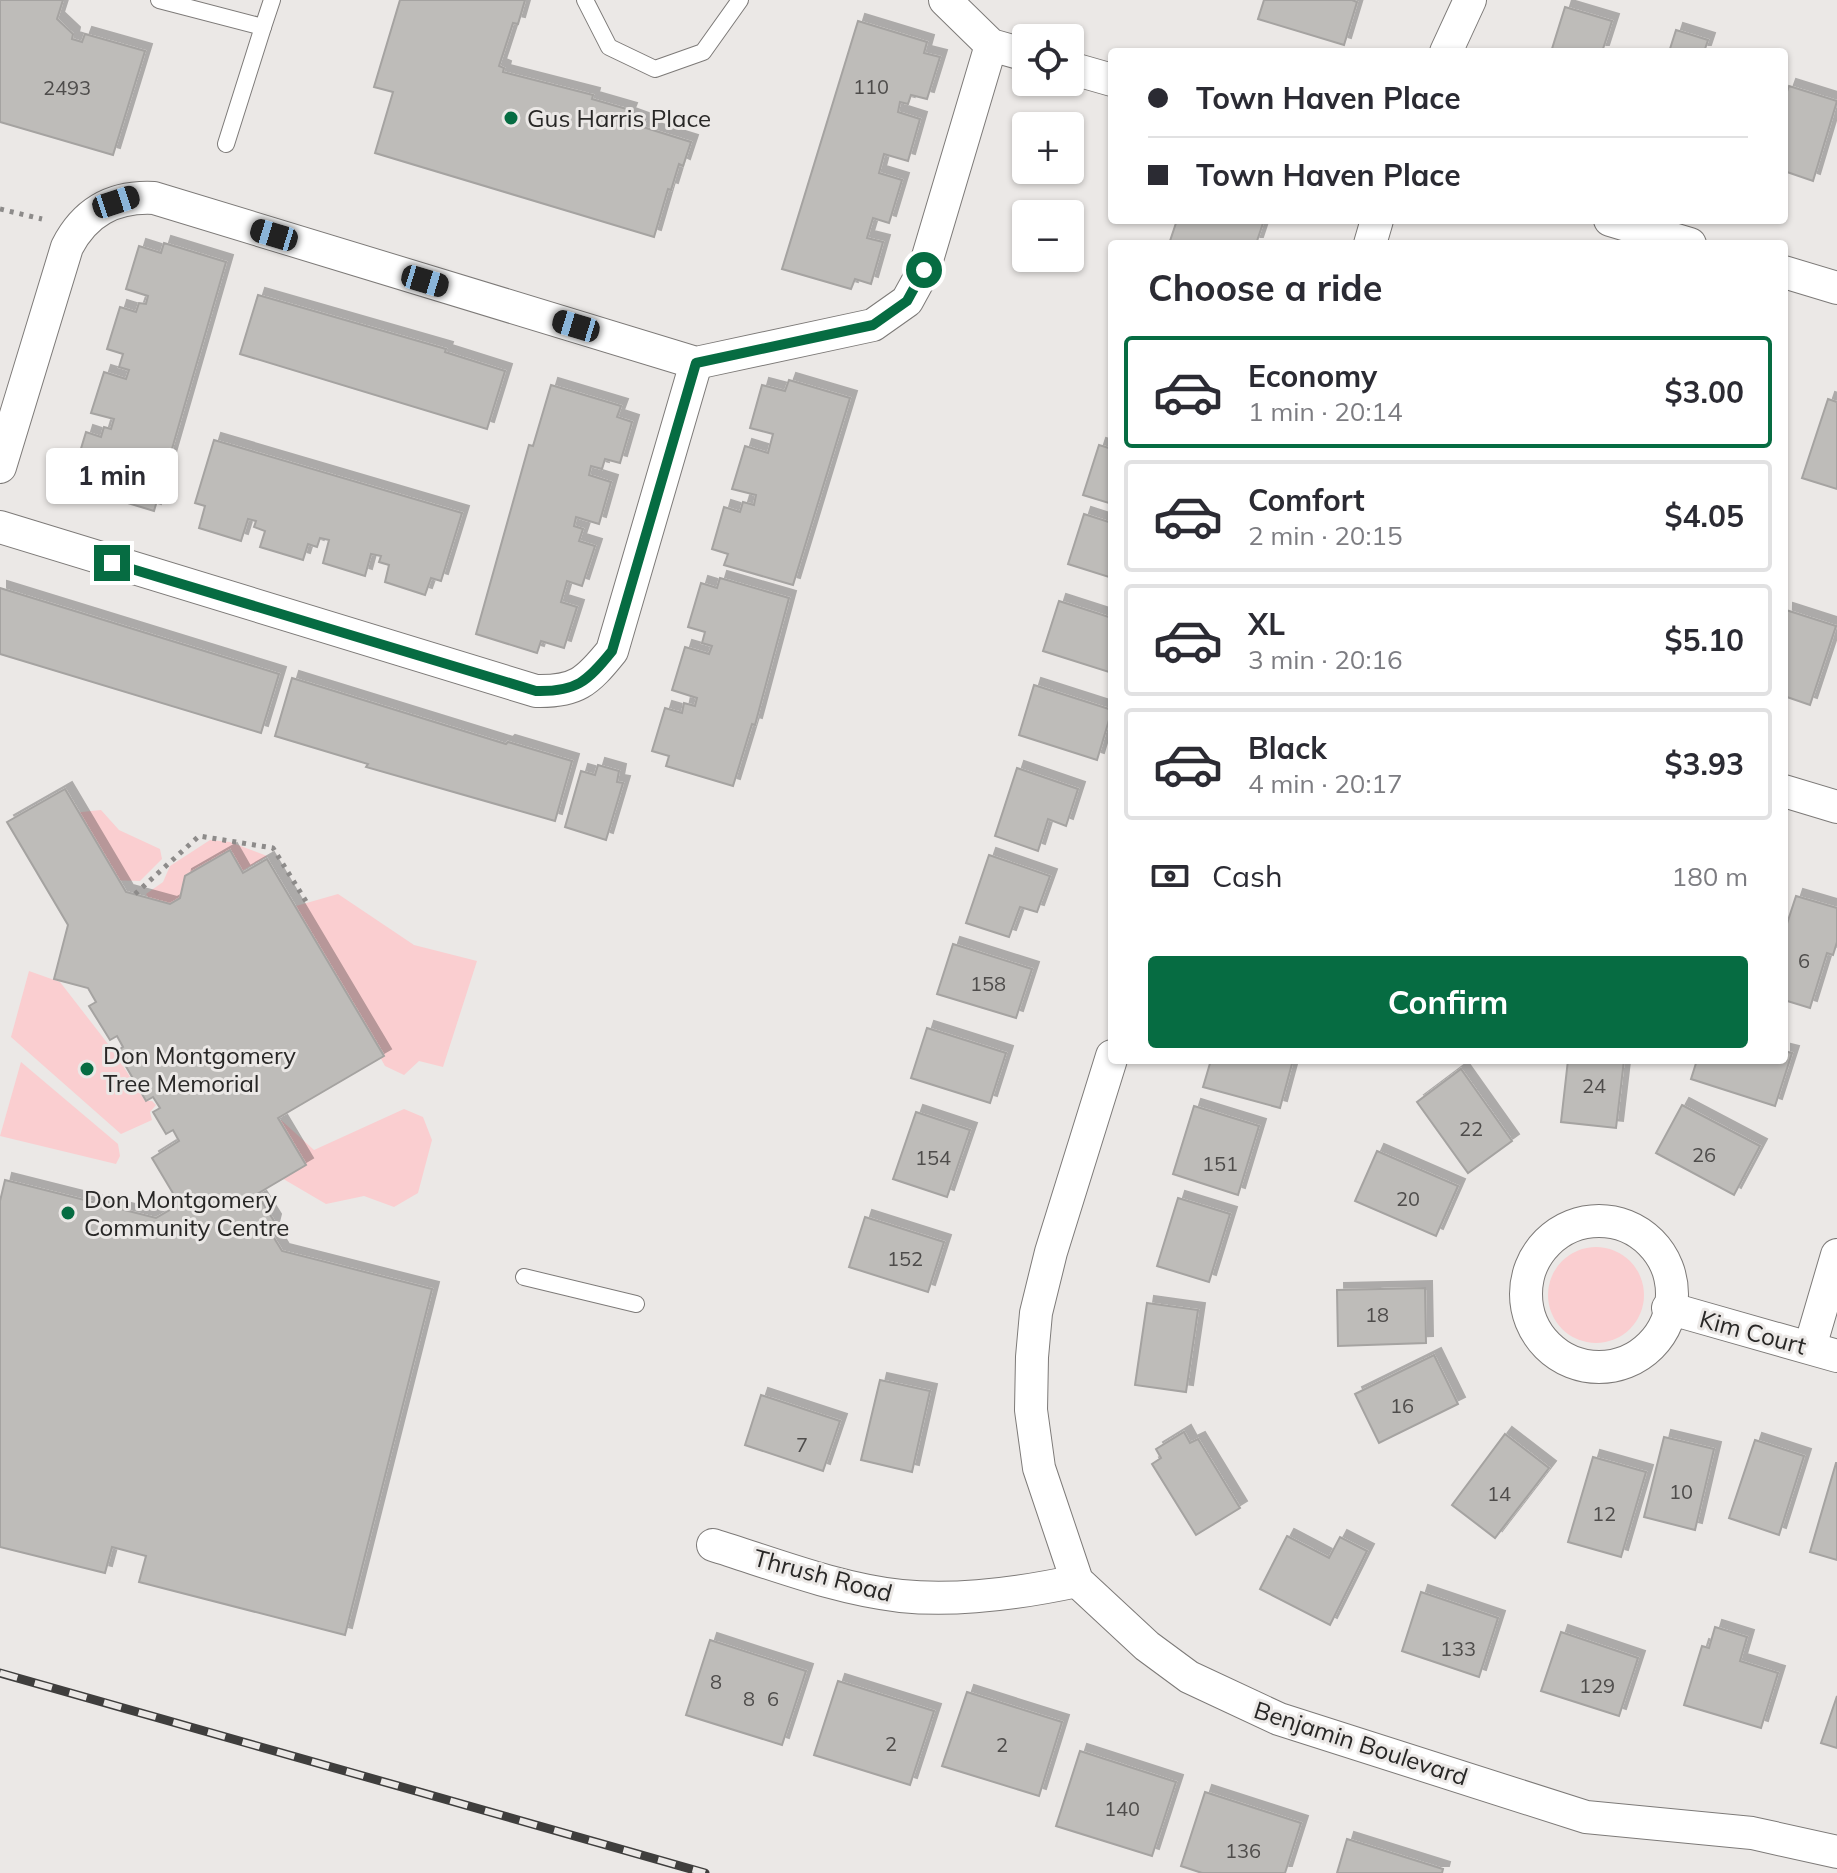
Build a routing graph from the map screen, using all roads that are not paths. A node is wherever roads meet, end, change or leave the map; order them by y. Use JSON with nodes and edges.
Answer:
{"nodes":[{"id":1,"x":159,"y":0,"type":"edge"},
{"id":2,"x":272,"y":0,"type":"edge"},
{"id":3,"x":585,"y":0,"type":"edge"},
{"id":4,"x":740,"y":0,"type":"edge"},
{"id":5,"x":945,"y":0,"type":"edge"},
{"id":6,"x":1470,"y":0,"type":"edge"},
{"id":7,"x":263,"y":27,"type":"junction"},
{"id":8,"x":991,"y":45,"type":"junction"},
{"id":9,"x":1448,"y":48,"type":"edge"},
{"id":10,"x":1012,"y":51,"type":"edge"},
{"id":11,"x":1084,"y":72,"type":"edge"},
{"id":12,"x":1108,"y":79,"type":"edge"},
{"id":13,"x":226,"y":144,"type":"dead end"},
{"id":14,"x":1623,"y":224,"type":"edge"},
{"id":15,"x":1677,"y":240,"type":"edge"},
{"id":16,"x":1788,"y":273,"type":"edge"},
{"id":17,"x":1837,"y":288,"type":"edge"},
{"id":18,"x":696,"y":363,"type":"junction"},
{"id":19,"x":0,"y":467,"type":"edge"},
{"id":20,"x":0,"y":527,"type":"edge"},
{"id":21,"x":1788,"y":792,"type":"edge"},
{"id":22,"x":1837,"y":807,"type":"edge"},
{"id":23,"x":1110,"y":1064,"type":"edge"},
{"id":24,"x":1837,"y":1255,"type":"edge"},
{"id":25,"x":524,"y":1277,"type":"dead end"},
{"id":26,"x":636,"y":1304,"type":"dead end"},
{"id":27,"x":1668,"y":1308,"type":"junction"},
{"id":28,"x":1823,"y":1351,"type":"edge"},
{"id":29,"x":713,"y":1545,"type":"dead end"},
{"id":30,"x":1077,"y":1581,"type":"junction"},
{"id":31,"x":1837,"y":1852,"type":"edge"}],
"edges":[{"from":1,"to":7,"type":"lane"},
{"from":2,"to":7,"type":"lane"},
{"from":3,"to":4,"type":"lane"},
{"from":5,"to":8,"type":"street"},
{"from":6,"to":9,"type":"street"},
{"from":7,"to":13,"type":"lane"},
{"from":8,"to":10,"type":"street"},
{"from":8,"to":18,"type":"street"},
{"from":11,"to":12,"type":"street"},
{"from":14,"to":15,"type":"street"},
{"from":16,"to":17,"type":"street"},
{"from":18,"to":19,"type":"street"},
{"from":18,"to":20,"type":"street"},
{"from":21,"to":22,"type":"street"},
{"from":23,"to":30,"type":"street","name":"Benjamin Boulevard"},
{"from":24,"to":28,"type":"street"},
{"from":25,"to":26,"type":"lane"},
{"from":27,"to":27,"type":"street","name":"Kim Court"},
{"from":27,"to":28,"type":"street","name":"Kim Court"},
{"from":29,"to":30,"type":"street","name":"Thrush Road"},
{"from":30,"to":31,"type":"street","name":"Benjamin Boulevard"}]}
